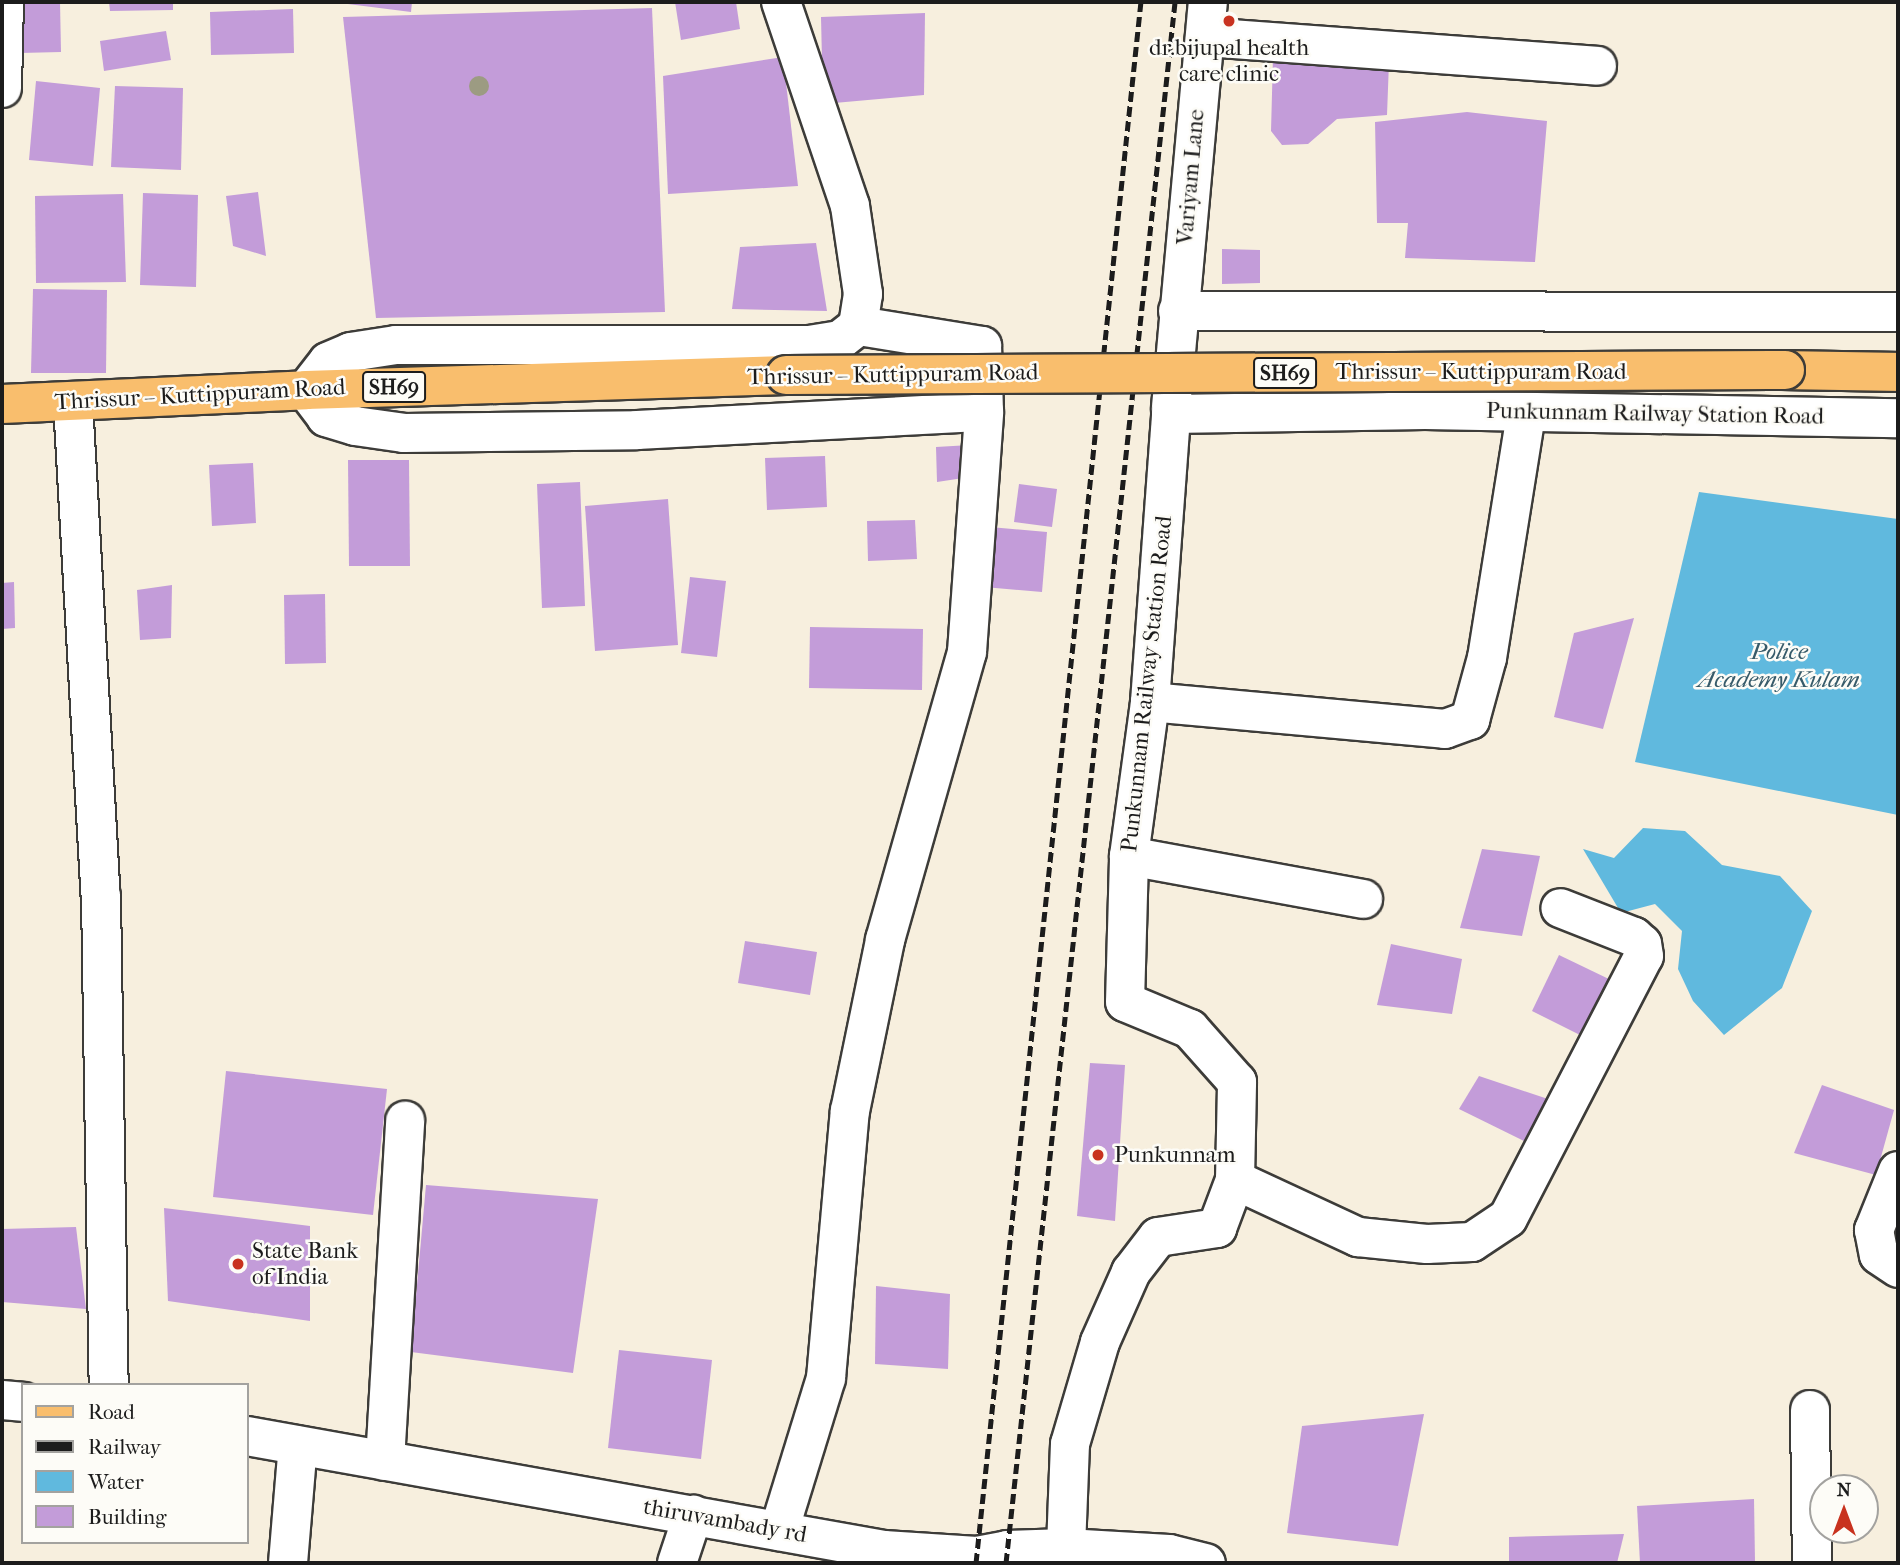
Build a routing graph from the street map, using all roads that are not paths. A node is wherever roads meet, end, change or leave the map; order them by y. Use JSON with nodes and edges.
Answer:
{"nodes":[{"id":1,"x":4,"y":2,"type":"edge"},
{"id":2,"x":781,"y":2,"type":"edge"},
{"id":3,"x":1206,"y":19,"type":"edge"},
{"id":4,"x":1597,"y":66,"type":"dead end"},
{"id":5,"x":2,"y":88,"type":"edge"},
{"id":6,"x":1178,"y":311,"type":"junction"},
{"id":7,"x":1898,"y":312,"type":"edge"},
{"id":8,"x":858,"y":326,"type":"junction"},
{"id":9,"x":1898,"y":372,"type":"edge"},
{"id":10,"x":306,"y":390,"type":"junction"},
{"id":11,"x":73,"y":402,"type":"junction"},
{"id":12,"x":2,"y":404,"type":"edge"},
{"id":13,"x":984,"y":412,"type":"junction"},
{"id":14,"x":1171,"y":414,"type":"junction"},
{"id":15,"x":1526,"y":414,"type":"junction"},
{"id":16,"x":1898,"y":418,"type":"edge"},
{"id":17,"x":1150,"y":702,"type":"junction"},
{"id":18,"x":1129,"y":856,"type":"junction"},
{"id":19,"x":1363,"y":899,"type":"dead end"},
{"id":20,"x":1560,"y":908,"type":"dead end"},
{"id":21,"x":405,"y":1121,"type":"dead end"},
{"id":22,"x":1898,"y":1171,"type":"edge"},
{"id":23,"x":1235,"y":1181,"type":"junction"},
{"id":24,"x":1898,"y":1268,"type":"edge"},
{"id":25,"x":108,"y":1383,"type":"edge"},
{"id":26,"x":2,"y":1399,"type":"edge"},
{"id":27,"x":21,"y":1402,"type":"edge"},
{"id":28,"x":1811,"y":1410,"type":"dead end"},
{"id":29,"x":248,"y":1436,"type":"edge"},
{"id":30,"x":298,"y":1444,"type":"junction"},
{"id":31,"x":385,"y":1461,"type":"junction"},
{"id":32,"x":693,"y":1515,"type":"junction"},
{"id":33,"x":779,"y":1531,"type":"junction"},
{"id":34,"x":1066,"y":1548,"type":"junction"},
{"id":35,"x":288,"y":1563,"type":"edge"},
{"id":36,"x":677,"y":1563,"type":"edge"},
{"id":37,"x":1206,"y":1563,"type":"edge"},
{"id":38,"x":1812,"y":1563,"type":"edge"}],
"edges":[{"from":1,"to":5,"type":"street"},
{"from":2,"to":8,"type":"street"},
{"from":3,"to":4,"type":"street"},
{"from":3,"to":6,"type":"street","name":"Variyam Lane"},
{"from":6,"to":7,"type":"street"},
{"from":6,"to":14,"type":"street","name":"Variyam Lane"},
{"from":8,"to":10,"type":"street"},
{"from":8,"to":13,"type":"street"},
{"from":9,"to":10,"type":"main road","name":"Thrissur – Kuttippuram Road","number":"SH69","bridge":true},
{"from":10,"to":11,"type":"main road","name":"Thrissur – Kuttippuram Road","number":"SH69"},
{"from":10,"to":13,"type":"street"},
{"from":11,"to":12,"type":"main road","name":"Thrissur – Kuttippuram Road","number":"SH69"},
{"from":11,"to":25,"type":"street"},
{"from":13,"to":33,"type":"street"},
{"from":14,"to":15,"type":"street","name":"Punkunnam Railway Station Road"},
{"from":14,"to":17,"type":"street","name":"Punkunnam Railway Station Road"},
{"from":15,"to":16,"type":"street","name":"Punkunnam Railway Station Road"},
{"from":15,"to":17,"type":"street"},
{"from":17,"to":18,"type":"street","name":"Punkunnam Railway Station Road"},
{"from":18,"to":19,"type":"street"},
{"from":18,"to":23,"type":"street","name":"Punkunnam Railway Station Road"},
{"from":20,"to":23,"type":"street"},
{"from":21,"to":31,"type":"street"},
{"from":22,"to":24,"type":"street"},
{"from":23,"to":34,"type":"street","name":"Punkunnam Railway Station Road"},
{"from":26,"to":27,"type":"street"},
{"from":28,"to":38,"type":"street"},
{"from":29,"to":30,"type":"street","name":"thiruvambady rd"},
{"from":30,"to":31,"type":"street","name":"thiruvambady rd"},
{"from":30,"to":35,"type":"street"},
{"from":31,"to":32,"type":"street","name":"thiruvambady rd"},
{"from":32,"to":33,"type":"street","name":"thiruvambady rd"},
{"from":32,"to":36,"type":"street"},
{"from":33,"to":34,"type":"street","name":"thiruvambady rd"},
{"from":34,"to":37,"type":"street","name":"thiruvambady rd"}]}
